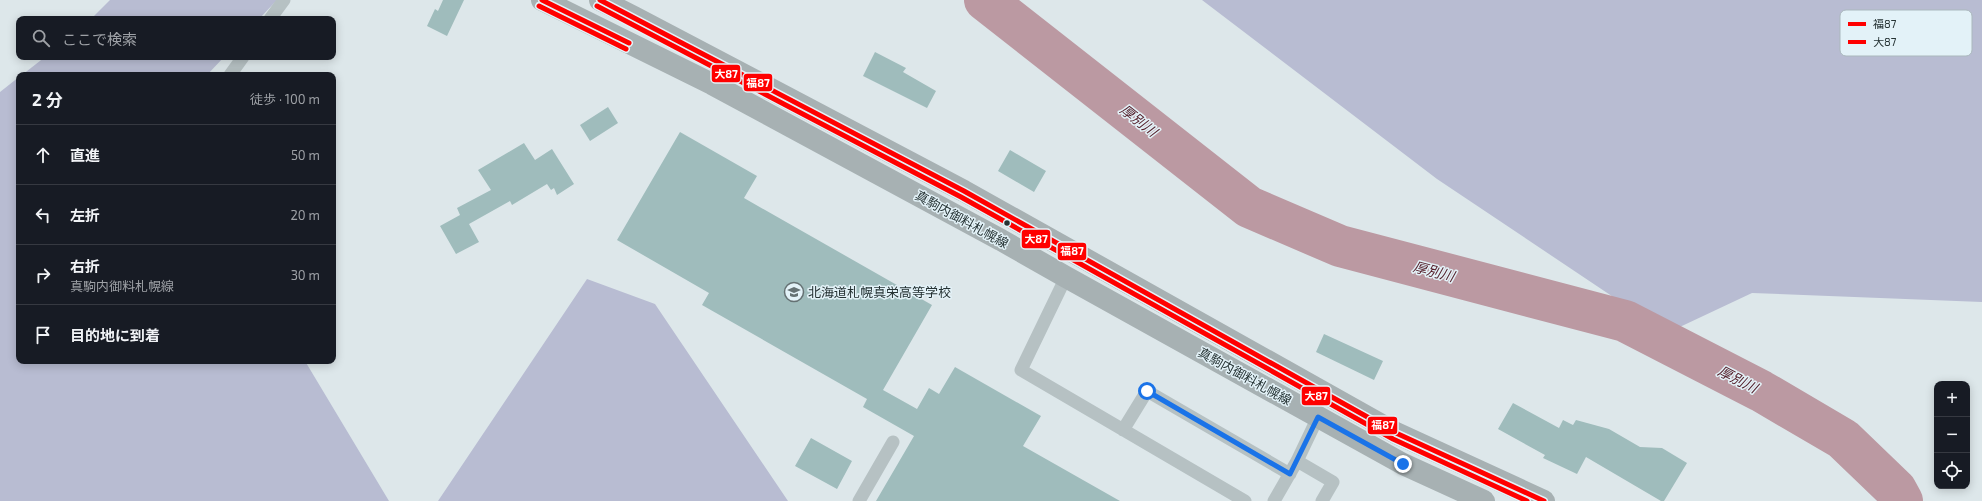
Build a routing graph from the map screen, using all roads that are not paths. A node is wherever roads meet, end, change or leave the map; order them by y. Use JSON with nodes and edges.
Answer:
{"nodes":[{"id":1,"x":284,"y":0,"type":"edge"},
{"id":2,"x":542,"y":0,"type":"edge"},
{"id":3,"x":600,"y":0,"type":"edge"},
{"id":4,"x":272,"y":16,"type":"edge"},
{"id":5,"x":241,"y":60,"type":"edge"},
{"id":6,"x":232,"y":72,"type":"edge"},
{"id":7,"x":1066,"y":278,"type":"junction"},
{"id":8,"x":1318,"y":417,"type":"junction"},
{"id":9,"x":1123,"y":430,"type":"junction"},
{"id":10,"x":893,"y":442,"type":"dead end"},
{"id":11,"x":1298,"y":461,"type":"junction"},
{"id":12,"x":1290,"y":474,"type":"junction"},
{"id":13,"x":859,"y":501,"type":"edge"},
{"id":14,"x":1245,"y":501,"type":"edge"},
{"id":15,"x":1274,"y":501,"type":"edge"},
{"id":16,"x":1322,"y":501,"type":"edge"},
{"id":17,"x":1484,"y":501,"type":"edge"},
{"id":18,"x":1544,"y":501,"type":"edge"}],
"edges":[{"from":1,"to":4,"type":"lane"},
{"from":2,"to":7,"type":"main road","name":"真駒内御料札幌線"},
{"from":3,"to":18,"type":"main road","name":"真駒内御料札幌線"},
{"from":5,"to":6,"type":"lane"},
{"from":7,"to":8,"type":"main road","name":"真駒内御料札幌線"},
{"from":7,"to":9,"type":"lane"},
{"from":8,"to":11,"type":"lane"},
{"from":8,"to":17,"type":"main road","name":"真駒内御料札幌線"},
{"from":9,"to":12,"type":"lane"},
{"from":9,"to":14,"type":"lane"},
{"from":10,"to":13,"type":"lane"},
{"from":11,"to":12,"type":"lane"},
{"from":11,"to":16,"type":"lane"},
{"from":12,"to":15,"type":"lane"}]}
